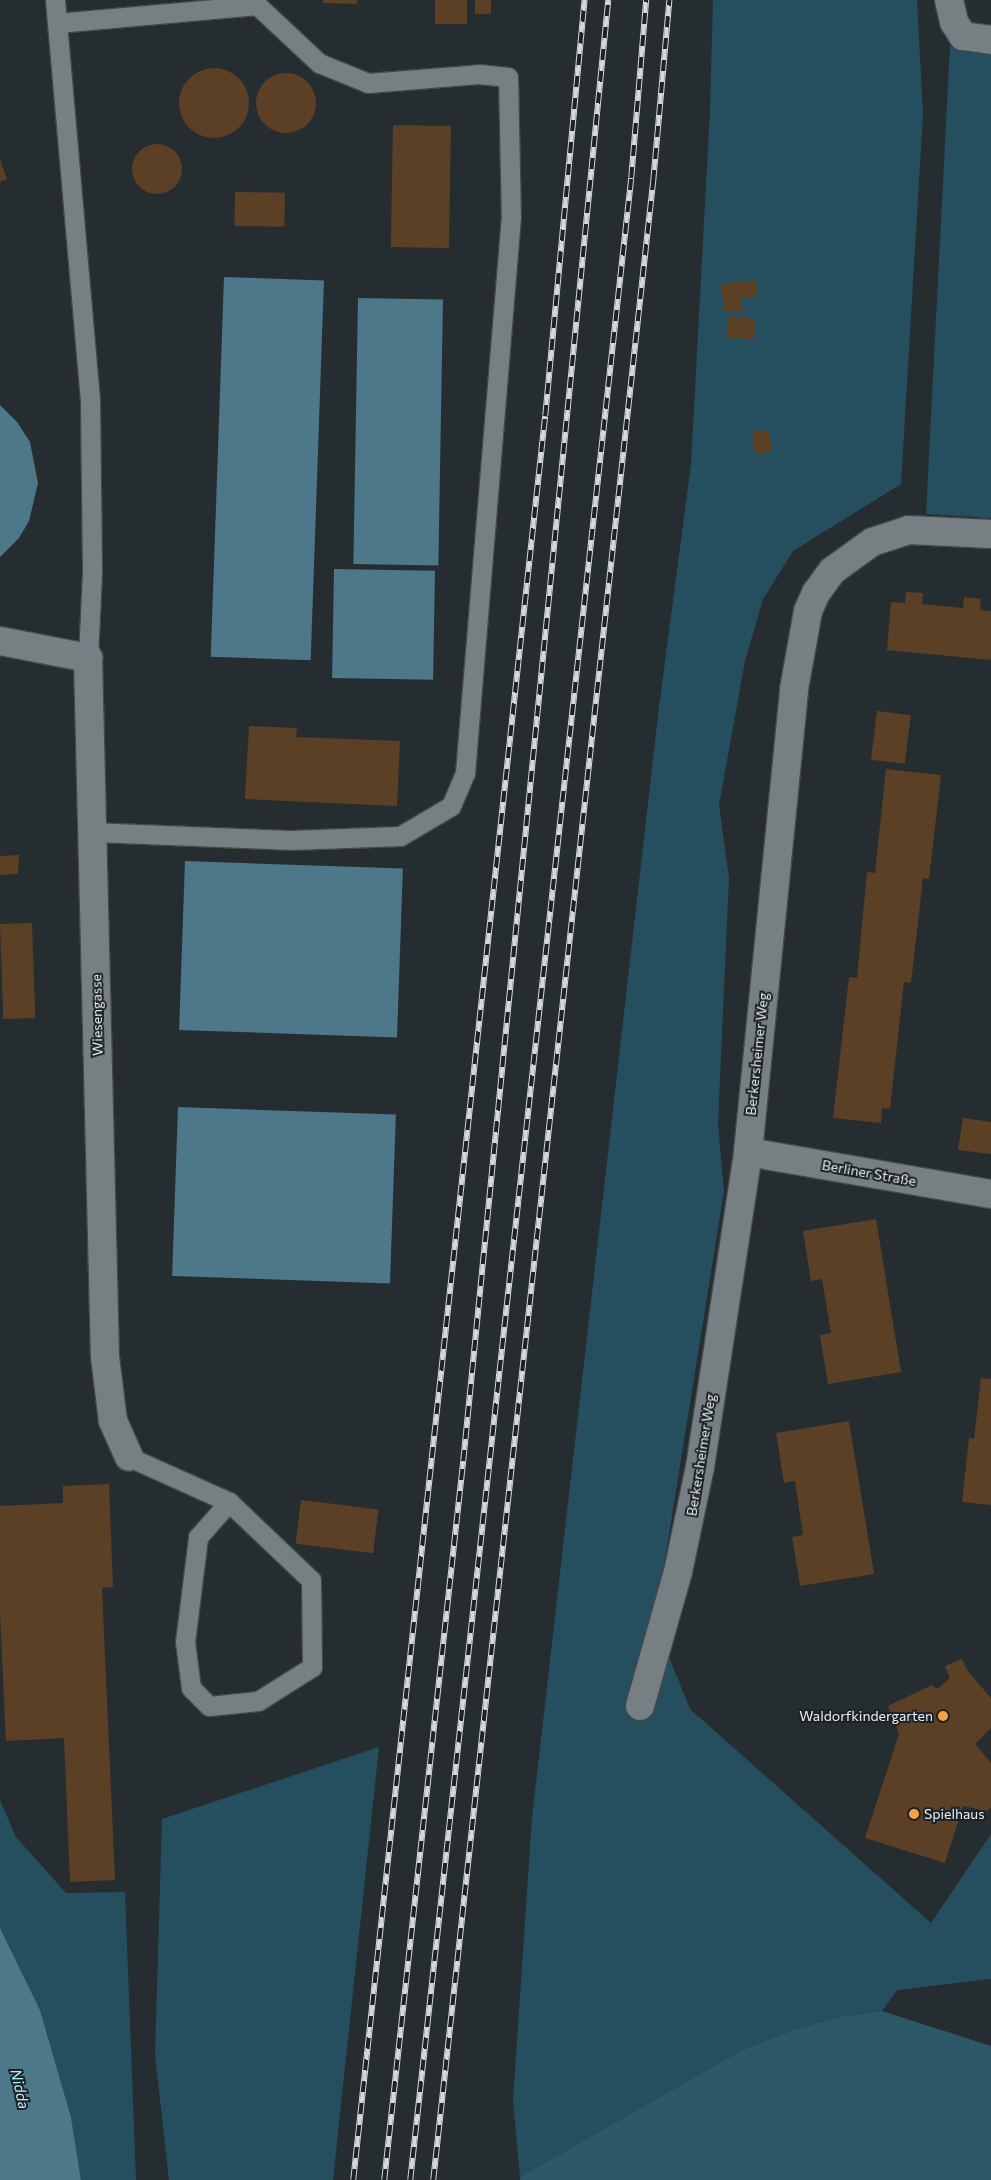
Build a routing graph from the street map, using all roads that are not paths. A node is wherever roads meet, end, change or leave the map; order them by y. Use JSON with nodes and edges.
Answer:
{"nodes":[{"id":1,"x":55,"y":0,"type":"edge"},
{"id":2,"x":949,"y":0,"type":"edge"},
{"id":3,"x":57,"y":23,"type":"junction"},
{"id":4,"x":991,"y":40,"type":"edge"},
{"id":5,"x":991,"y":534,"type":"edge"},
{"id":6,"x":0,"y":641,"type":"edge"},
{"id":7,"x":88,"y":658,"type":"junction"},
{"id":8,"x":92,"y":832,"type":"junction"},
{"id":9,"x":748,"y":1152,"type":"junction"},
{"id":10,"x":991,"y":1194,"type":"edge"},
{"id":11,"x":129,"y":1457,"type":"joint"},
{"id":12,"x":229,"y":1502,"type":"junction"},
{"id":13,"x":640,"y":1706,"type":"dead end"}],
"edges":[{"from":1,"to":3,"type":"lane"},
{"from":2,"to":4,"type":"street"},
{"from":3,"to":7,"type":"lane"},
{"from":3,"to":8,"type":"lane"},
{"from":5,"to":9,"type":"street","name":"Berkersheimer Weg"},
{"from":6,"to":7,"type":"street"},
{"from":7,"to":8,"type":"street","name":"Wiesengasse"},
{"from":8,"to":11,"type":"street","name":"Wiesengasse"},
{"from":9,"to":10,"type":"street","name":"Berliner Straße"},
{"from":9,"to":13,"type":"street","name":"Berkersheimer Weg"},
{"from":11,"to":12,"type":"lane"},
{"from":12,"to":12,"type":"lane"}]}
